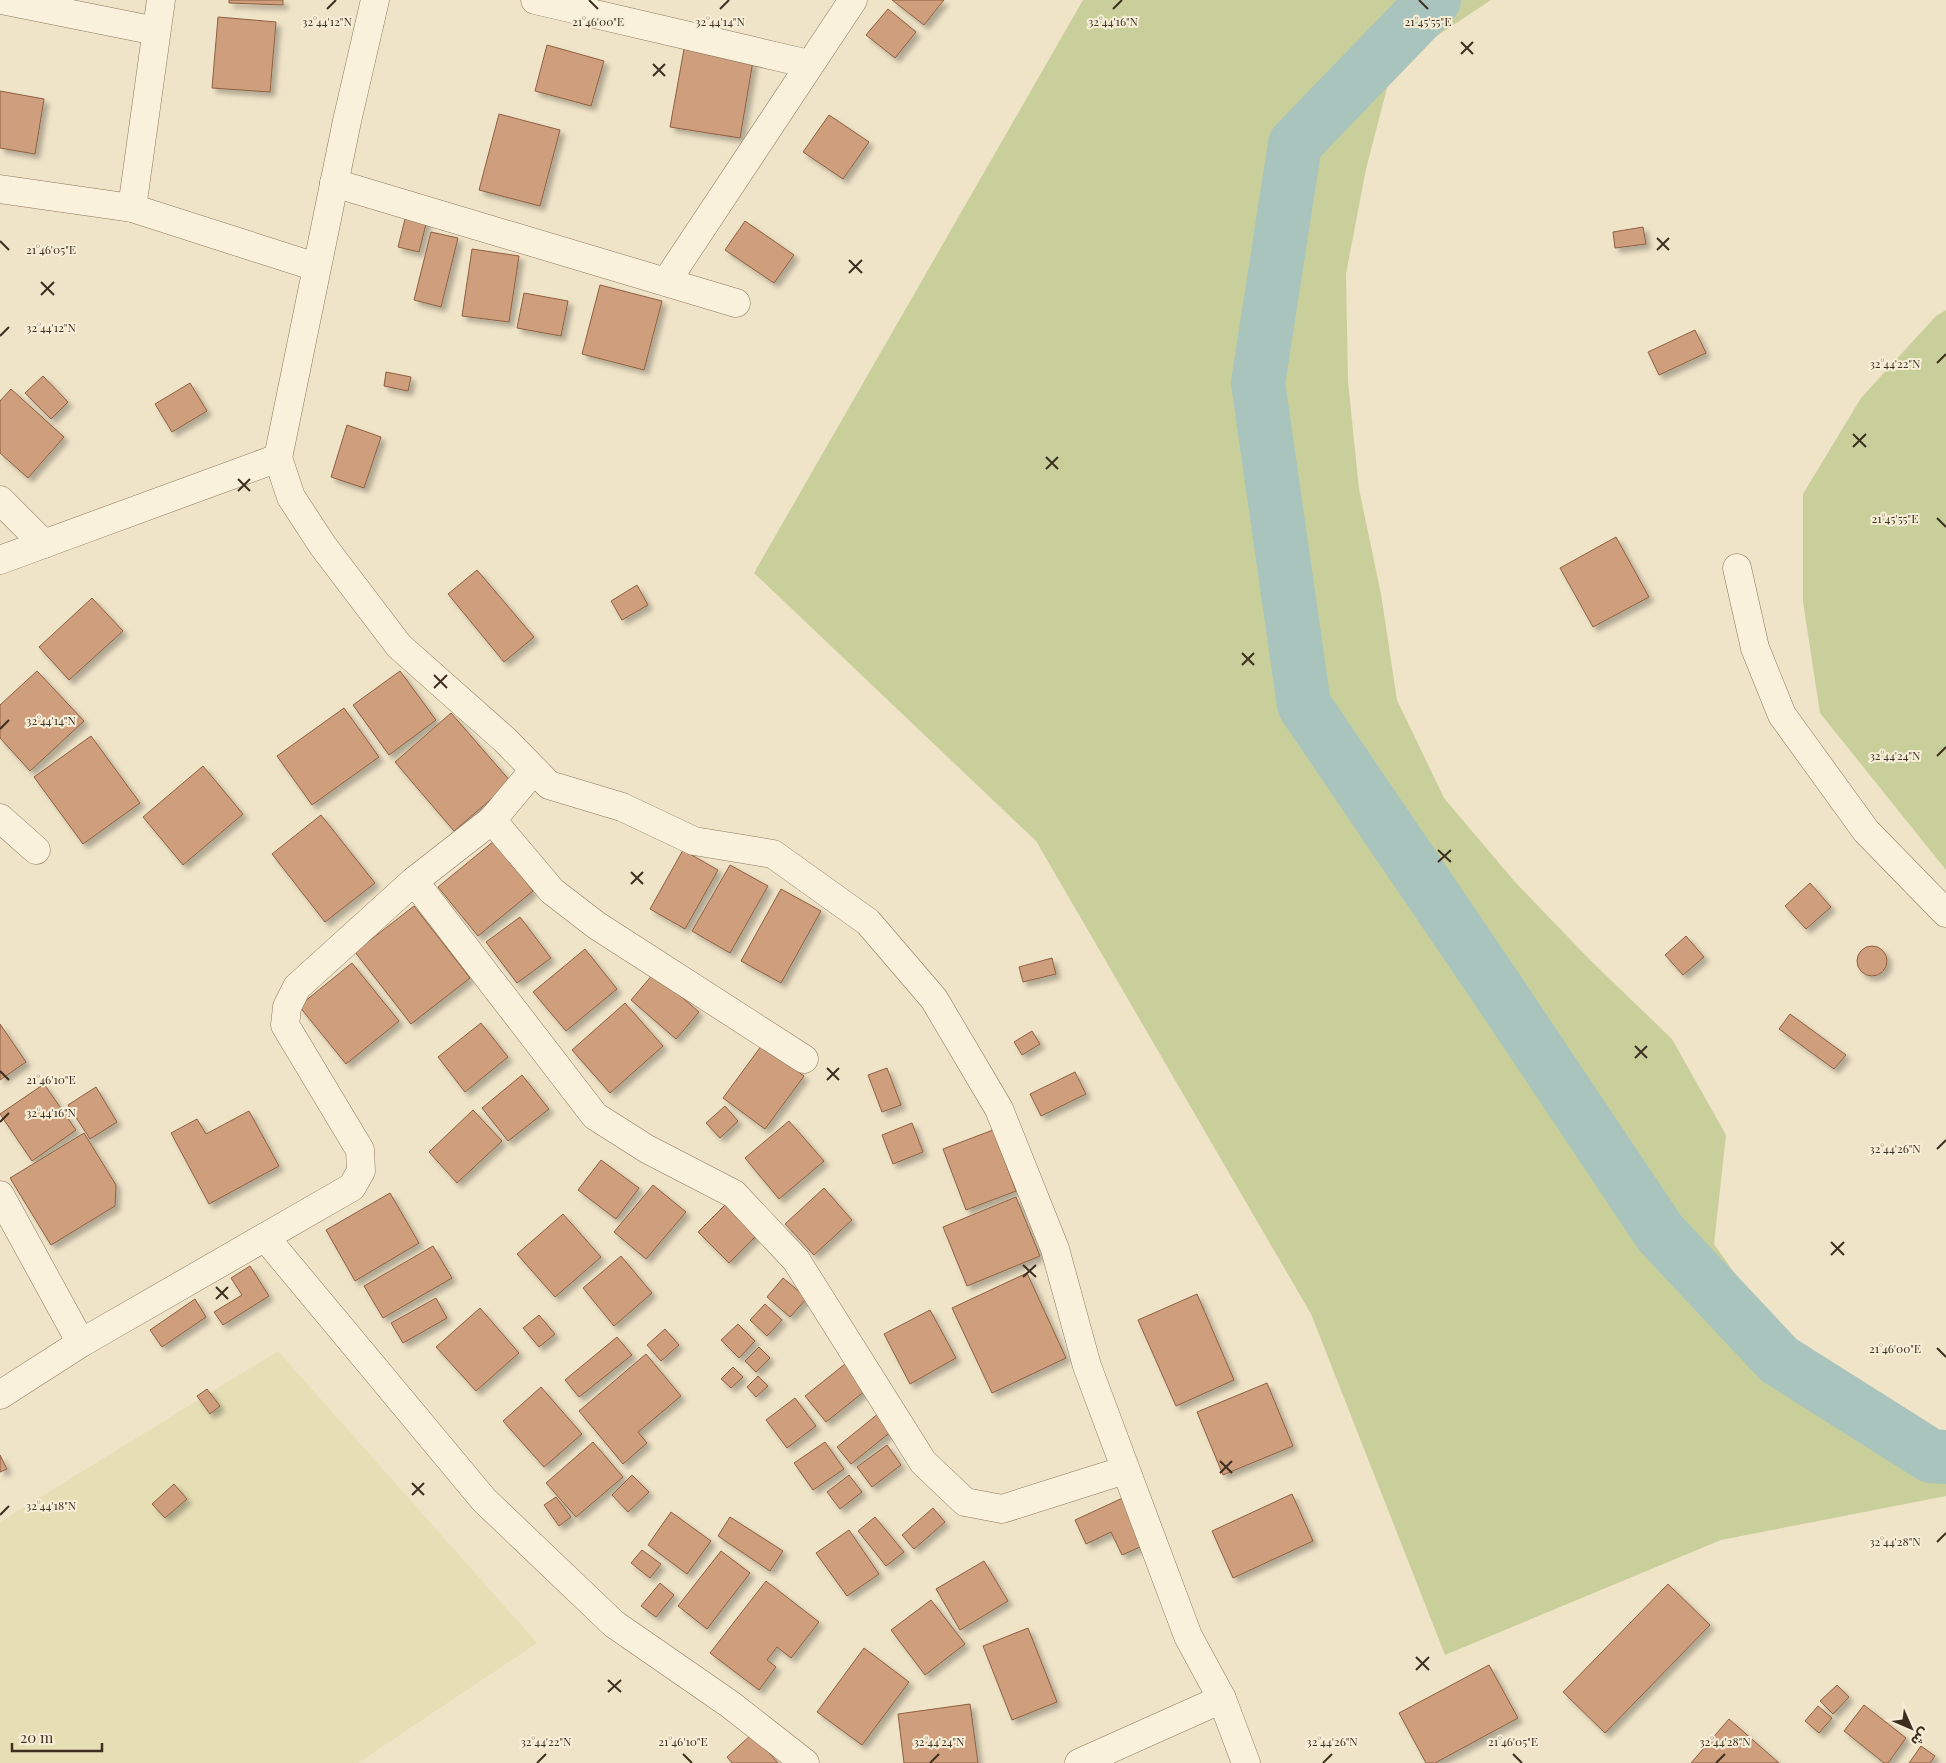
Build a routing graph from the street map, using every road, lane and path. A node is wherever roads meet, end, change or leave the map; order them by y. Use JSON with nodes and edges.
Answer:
{"nodes":[{"id":1,"x":2,"y":0,"type":"edge"},
{"id":2,"x":162,"y":0,"type":"edge"},
{"id":3,"x":374,"y":0,"type":"edge"},
{"id":4,"x":534,"y":0,"type":"edge"},
{"id":5,"x":853,"y":0,"type":"edge"},
{"id":6,"x":156,"y":31,"type":"junction"},
{"id":7,"x":809,"y":64,"type":"junction"},
{"id":8,"x":334,"y":183,"type":"junction"},
{"id":9,"x":0,"y":190,"type":"edge"},
{"id":10,"x":132,"y":208,"type":"junction"},
{"id":11,"x":316,"y":267,"type":"junction"},
{"id":12,"x":666,"y":282,"type":"junction"},
{"id":13,"x":736,"y":303,"type":"dead end"},
{"id":14,"x":278,"y":458,"type":"junction"},
{"id":15,"x":0,"y":500,"type":"edge"},
{"id":16,"x":44,"y":544,"type":"junction"},
{"id":17,"x":0,"y":560,"type":"edge"},
{"id":18,"x":1737,"y":568,"type":"dead end"},
{"id":19,"x":534,"y":770,"type":"junction"},
{"id":20,"x":0,"y":818,"type":"edge"},
{"id":21,"x":492,"y":820,"type":"junction"},
{"id":22,"x":36,"y":850,"type":"dead end"},
{"id":23,"x":414,"y":881,"type":"junction"},
{"id":24,"x":1946,"y":913,"type":"edge"},
{"id":25,"x":804,"y":1059,"type":"dead end"},
{"id":26,"x":0,"y":1195,"type":"edge"},
{"id":27,"x":265,"y":1237,"type":"junction"},
{"id":28,"x":81,"y":1343,"type":"junction"},
{"id":29,"x":0,"y":1395,"type":"edge"},
{"id":30,"x":1125,"y":1470,"type":"junction"},
{"id":31,"x":1222,"y":1699,"type":"junction"},
{"id":32,"x":805,"y":1763,"type":"edge"},
{"id":33,"x":1080,"y":1763,"type":"edge"},
{"id":34,"x":1246,"y":1763,"type":"edge"}],
"edges":[{"from":1,"to":6,"type":"street"},
{"from":2,"to":6,"type":"street"},
{"from":3,"to":8,"type":"street"},
{"from":4,"to":7,"type":"street"},
{"from":5,"to":7,"type":"street"},
{"from":6,"to":10,"type":"street"},
{"from":7,"to":12,"type":"street"},
{"from":8,"to":11,"type":"street"},
{"from":8,"to":12,"type":"street"},
{"from":9,"to":10,"type":"street"},
{"from":10,"to":11,"type":"street"},
{"from":11,"to":14,"type":"street"},
{"from":12,"to":13,"type":"street"},
{"from":14,"to":16,"type":"street"},
{"from":14,"to":19,"type":"street"},
{"from":15,"to":16,"type":"street"},
{"from":16,"to":17,"type":"street"},
{"from":18,"to":24,"type":"street"},
{"from":19,"to":21,"type":"street"},
{"from":19,"to":30,"type":"street"},
{"from":20,"to":22,"type":"street"},
{"from":21,"to":23,"type":"street"},
{"from":21,"to":25,"type":"street"},
{"from":23,"to":27,"type":"street"},
{"from":23,"to":30,"type":"street"},
{"from":26,"to":28,"type":"street"},
{"from":27,"to":28,"type":"street"},
{"from":27,"to":32,"type":"street"},
{"from":28,"to":29,"type":"street"},
{"from":30,"to":31,"type":"street"},
{"from":31,"to":33,"type":"street"},
{"from":31,"to":34,"type":"street"}]}
